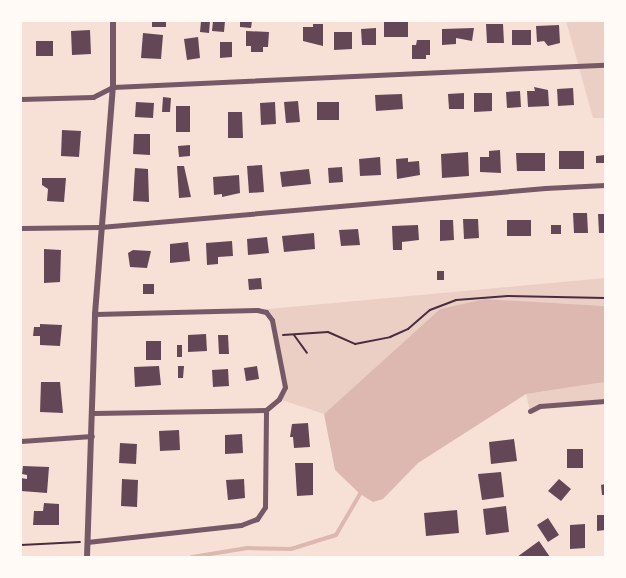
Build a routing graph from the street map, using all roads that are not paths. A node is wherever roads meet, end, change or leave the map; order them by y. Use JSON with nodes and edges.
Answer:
{"nodes":[{"id":1,"x":112,"y":21,"type":"edge"},
{"id":2,"x":605,"y":65,"type":"edge"},
{"id":3,"x":113,"y":87,"type":"junction"},
{"id":4,"x":21,"y":99,"type":"edge"},
{"id":5,"x":605,"y":186,"type":"edge"},
{"id":6,"x":100,"y":227,"type":"junction"},
{"id":7,"x":21,"y":228,"type":"edge"},
{"id":8,"x":95,"y":314,"type":"junction"},
{"id":9,"x":605,"y":401,"type":"edge"},
{"id":10,"x":266,"y":410,"type":"junction"},
{"id":11,"x":530,"y":411,"type":"dead end"},
{"id":12,"x":94,"y":413,"type":"junction"},
{"id":13,"x":92,"y":436,"type":"junction"},
{"id":14,"x":21,"y":441,"type":"edge"},
{"id":15,"x":87,"y":542,"type":"junction"},
{"id":16,"x":87,"y":557,"type":"edge"}],
"edges":[{"from":1,"to":3,"type":"street"},
{"from":2,"to":3,"type":"street"},
{"from":3,"to":4,"type":"street"},
{"from":3,"to":6,"type":"street"},
{"from":5,"to":6,"type":"street"},
{"from":6,"to":7,"type":"street"},
{"from":6,"to":8,"type":"street"},
{"from":8,"to":10,"type":"street"},
{"from":8,"to":12,"type":"street"},
{"from":9,"to":11,"type":"street"},
{"from":10,"to":12,"type":"street"},
{"from":10,"to":15,"type":"street"},
{"from":12,"to":13,"type":"street"},
{"from":13,"to":14,"type":"street"},
{"from":13,"to":15,"type":"street"},
{"from":15,"to":16,"type":"street"}]}
